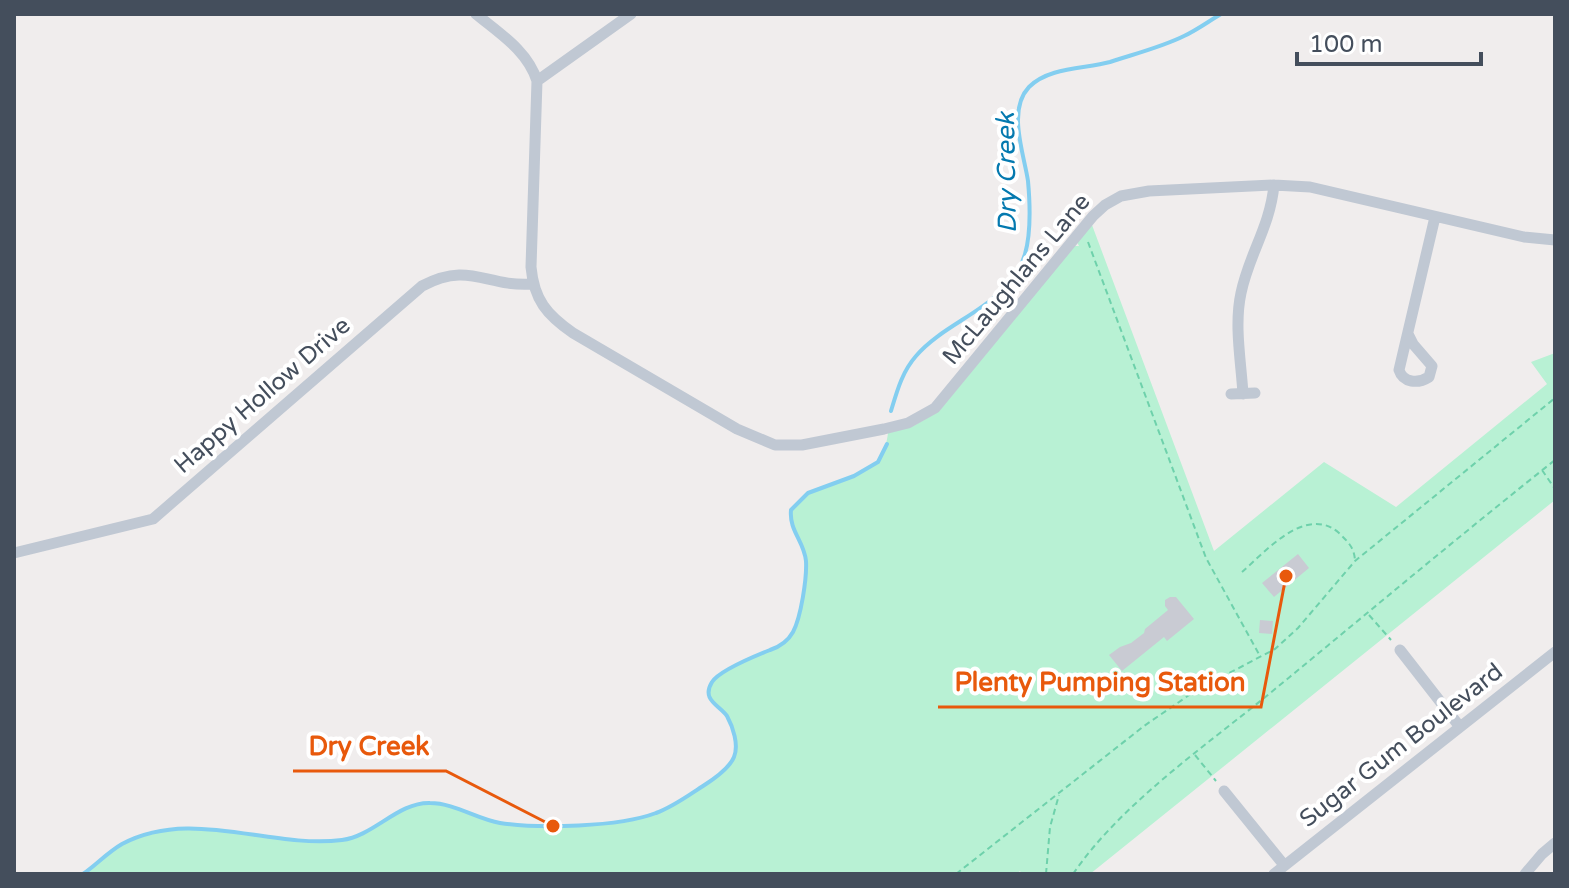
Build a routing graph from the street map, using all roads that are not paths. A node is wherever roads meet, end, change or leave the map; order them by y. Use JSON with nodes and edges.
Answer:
{"nodes":[{"id":1,"x":476,"y":14,"type":"edge"},
{"id":2,"x":631,"y":14,"type":"edge"},
{"id":3,"x":537,"y":81,"type":"junction"},
{"id":4,"x":1274,"y":185,"type":"junction"},
{"id":5,"x":1435,"y":217,"type":"junction"},
{"id":6,"x":1555,"y":240,"type":"edge"},
{"id":7,"x":532,"y":284,"type":"junction"},
{"id":8,"x":1408,"y":334,"type":"dead end"},
{"id":9,"x":1243,"y":394,"type":"dead end"},
{"id":10,"x":14,"y":553,"type":"edge"},
{"id":11,"x":1400,"y":650,"type":"road end"},
{"id":12,"x":1555,"y":652,"type":"edge"},
{"id":13,"x":1460,"y":727,"type":"junction"},
{"id":14,"x":1224,"y":791,"type":"road end"},
{"id":15,"x":1555,"y":843,"type":"edge"},
{"id":16,"x":1284,"y":865,"type":"junction"},
{"id":17,"x":1274,"y":874,"type":"edge"},
{"id":18,"x":1525,"y":874,"type":"edge"}],
"edges":[{"from":1,"to":3,"type":"street"},
{"from":2,"to":3,"type":"street"},
{"from":3,"to":7,"type":"street"},
{"from":4,"to":5,"type":"street","name":"McLaughlans Lane"},
{"from":4,"to":7,"type":"street","name":"McLaughlans Lane"},
{"from":4,"to":9,"type":"street"},
{"from":5,"to":6,"type":"street","name":"McLaughlans Lane"},
{"from":5,"to":8,"type":"street"},
{"from":7,"to":10,"type":"street","name":"Happy Hollow Drive"},
{"from":11,"to":13,"type":"street"},
{"from":12,"to":13,"type":"street","name":"Sugar Gum Boulevard"},
{"from":13,"to":16,"type":"street","name":"Sugar Gum Boulevard"},
{"from":14,"to":16,"type":"street"},
{"from":15,"to":18,"type":"street"},
{"from":16,"to":17,"type":"street","name":"Sugar Gum Boulevard"}]}
